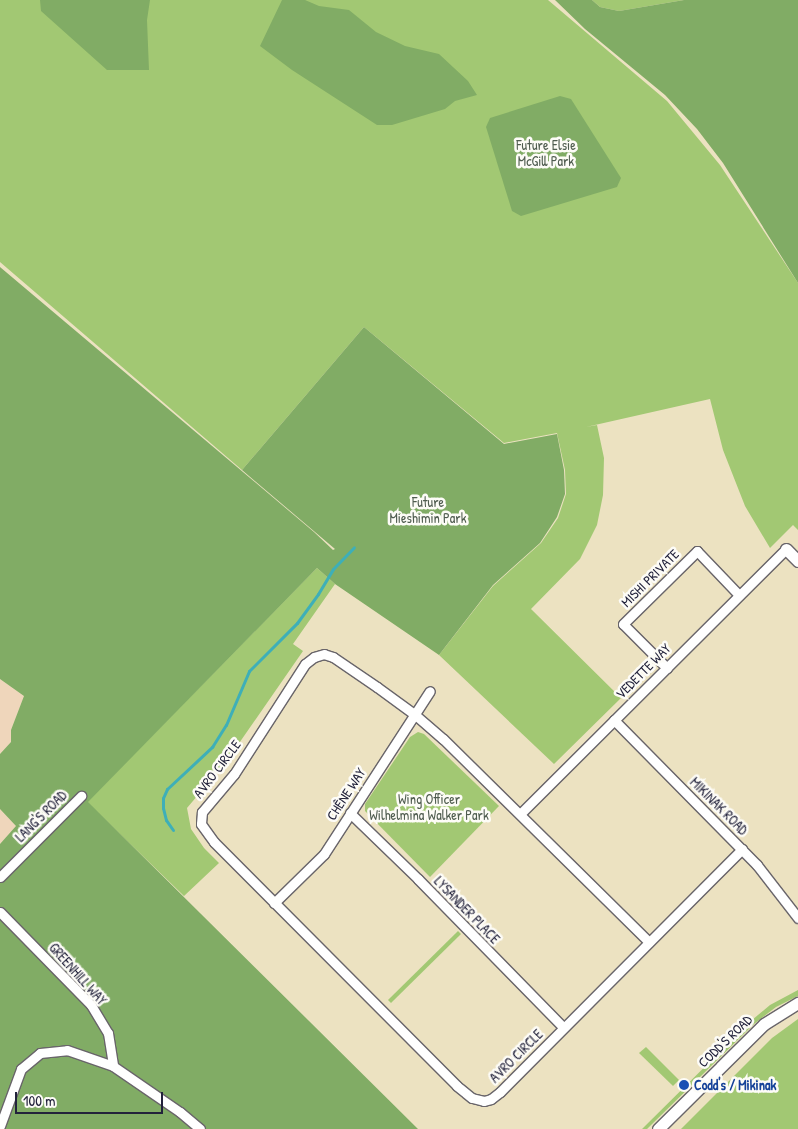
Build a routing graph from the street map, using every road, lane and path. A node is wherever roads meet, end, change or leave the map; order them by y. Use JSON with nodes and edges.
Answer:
{"nodes":[{"id":1,"x":786,"y":548,"type":"joint"},
{"id":2,"x":798,"y":561,"type":"edge"},
{"id":3,"x":739,"y":595,"type":"junction"},
{"id":4,"x":667,"y":668,"type":"junction"},
{"id":5,"x":430,"y":691,"type":"dead end"},
{"id":6,"x":414,"y":714,"type":"junction"},
{"id":7,"x":614,"y":720,"type":"junction"},
{"id":8,"x":81,"y":796,"type":"dead end"},
{"id":9,"x":350,"y":814,"type":"junction"},
{"id":10,"x":520,"y":814,"type":"junction"},
{"id":11,"x":742,"y":849,"type":"junction"},
{"id":12,"x":0,"y":877,"type":"edge"},
{"id":13,"x":274,"y":903,"type":"junction"},
{"id":14,"x":0,"y":912,"type":"edge"},
{"id":15,"x":798,"y":918,"type":"edge"},
{"id":16,"x":648,"y":942,"type":"junction"},
{"id":17,"x":798,"y":1003,"type":"edge"},
{"id":18,"x":563,"y":1027,"type":"junction"},
{"id":19,"x":113,"y":1066,"type":"junction"},
{"id":20,"x":0,"y":1126,"type":"edge"},
{"id":21,"x":200,"y":1129,"type":"edge"},
{"id":22,"x":658,"y":1129,"type":"edge"}],
"edges":[{"from":1,"to":2,"type":"street"},
{"from":1,"to":3,"type":"street","name":"VEDETTE WAY"},
{"from":3,"to":4,"type":"street","name":"VEDETTE WAY"},
{"from":3,"to":4,"type":"street","name":"MISHI PRIVATE"},
{"from":4,"to":7,"type":"street","name":"VEDETTE WAY"},
{"from":5,"to":6,"type":"street","name":"CHÊNE WAY"},
{"from":6,"to":9,"type":"street","name":"CHÊNE WAY"},
{"from":6,"to":10,"type":"street","name":"AVRO CIRCLE"},
{"from":6,"to":13,"type":"street","name":"AVRO CIRCLE"},
{"from":7,"to":10,"type":"street","name":"VEDETTE WAY"},
{"from":7,"to":11,"type":"street","name":"MIKINAK ROAD"},
{"from":8,"to":12,"type":"street","name":"LANG'S ROAD"},
{"from":9,"to":13,"type":"street","name":"CHÊNE WAY"},
{"from":9,"to":18,"type":"street","name":"LYSANDER PLACE"},
{"from":10,"to":16,"type":"street","name":"AVRO CIRCLE"},
{"from":11,"to":15,"type":"street","name":"MIKINAK ROAD"},
{"from":11,"to":16,"type":"street","name":"AVRO CIRCLE"},
{"from":13,"to":18,"type":"street","name":"AVRO CIRCLE"},
{"from":14,"to":19,"type":"street","name":"GREENHILL WAY"},
{"from":16,"to":18,"type":"street","name":"AVRO CIRCLE"},
{"from":17,"to":22,"type":"street","name":"CODD'S ROAD"},
{"from":19,"to":20,"type":"street"},
{"from":19,"to":21,"type":"street"}]}
